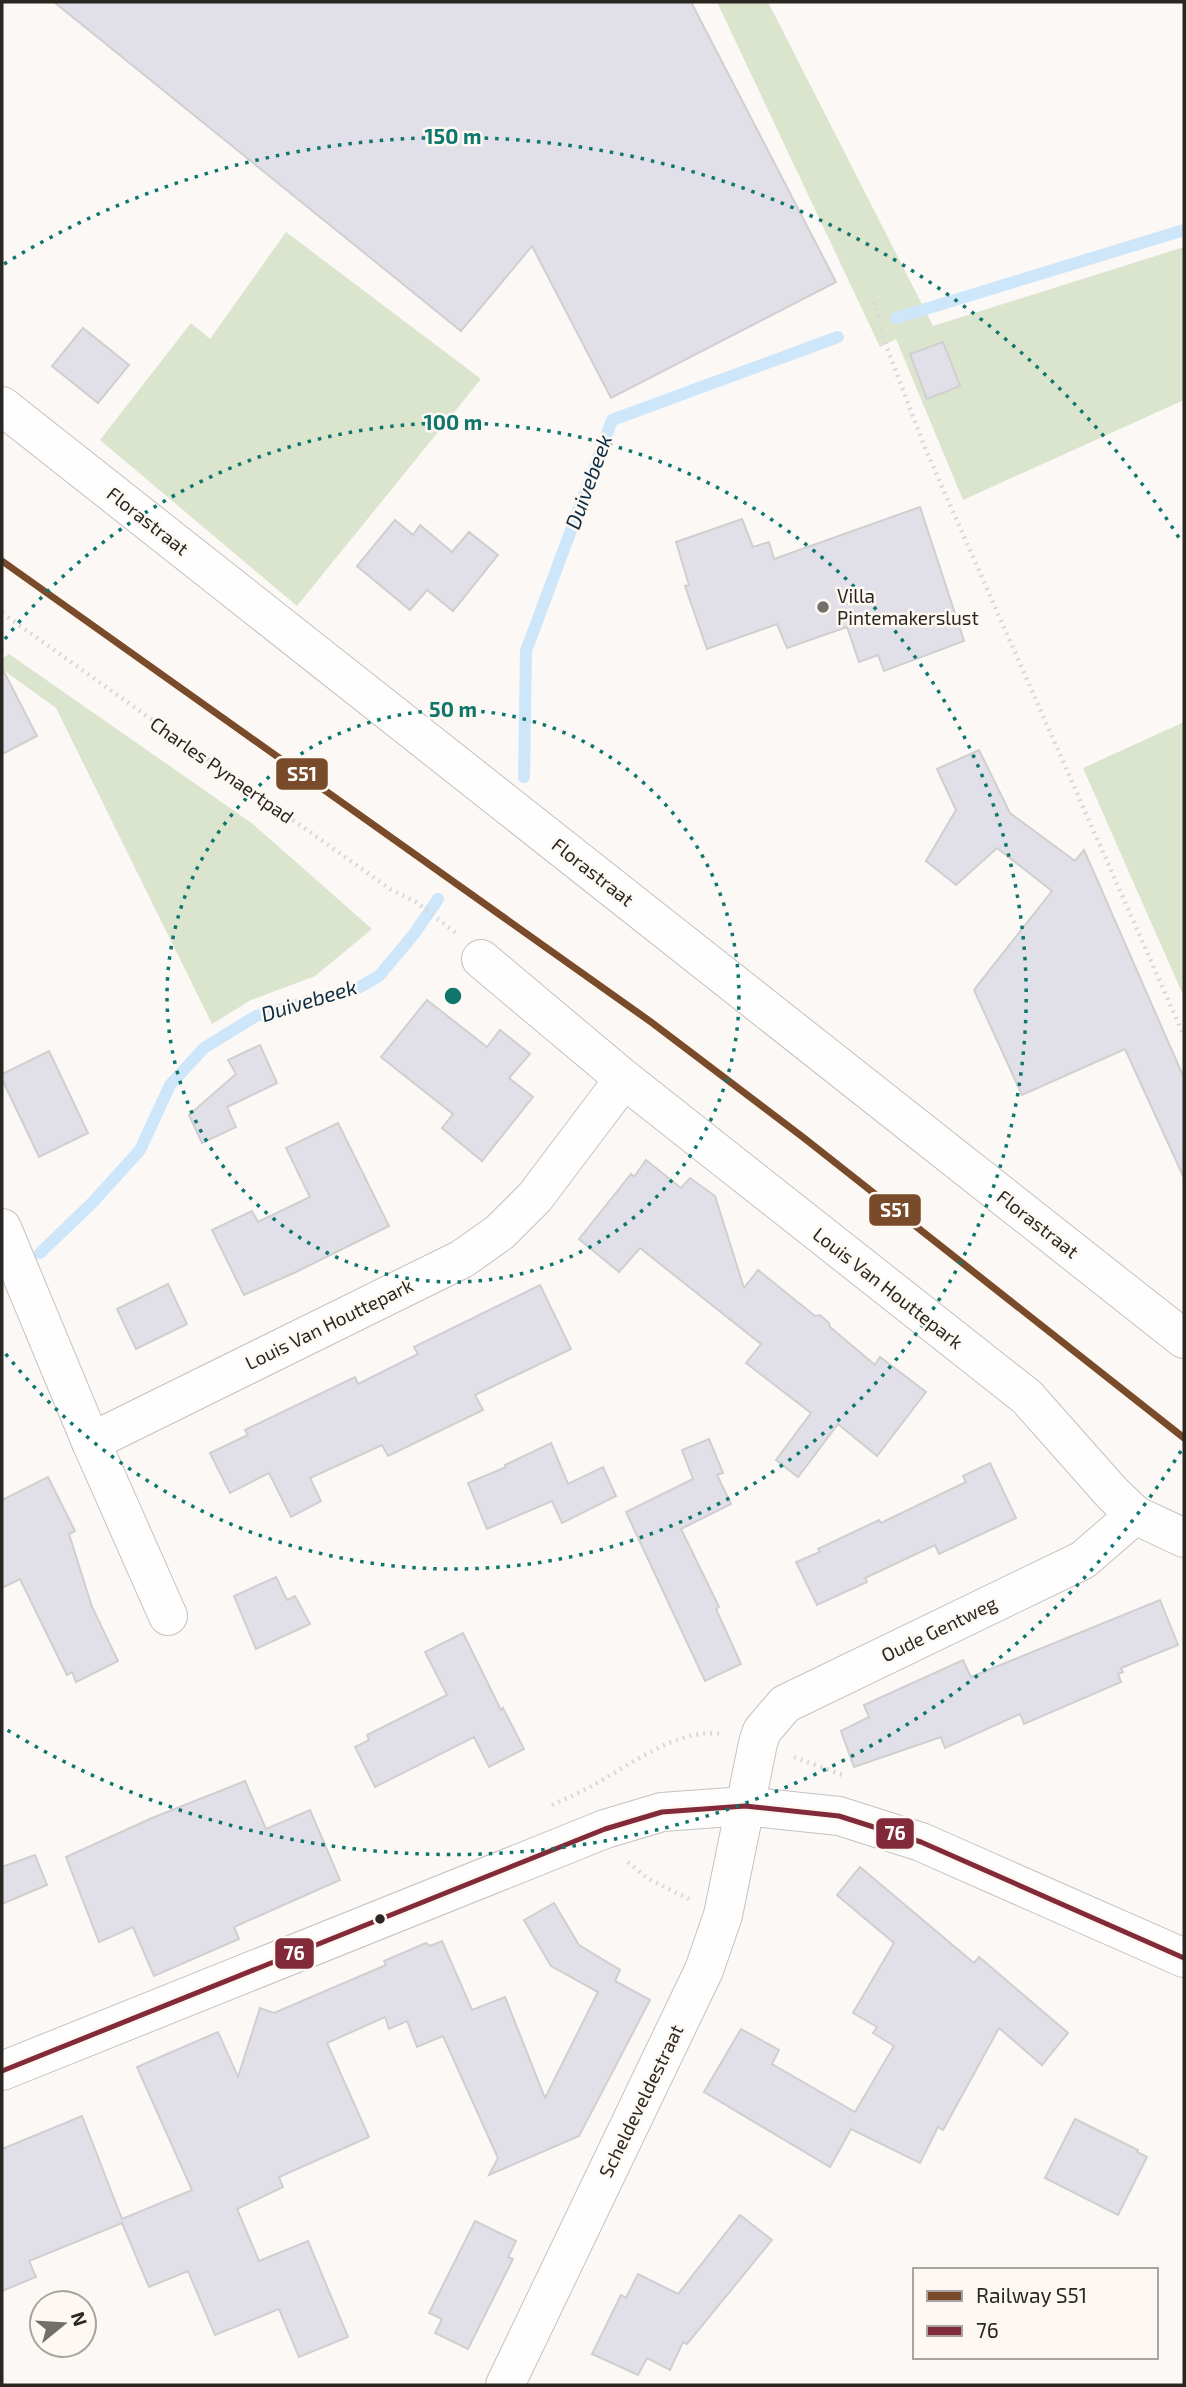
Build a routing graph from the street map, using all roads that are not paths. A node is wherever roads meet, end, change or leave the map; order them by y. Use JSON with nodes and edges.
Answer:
{"nodes":[{"id":1,"x":2,"y":406,"type":"edge"},
{"id":2,"x":481,"y":959,"type":"dead end"},
{"id":3,"x":624,"y":1079,"type":"junction"},
{"id":4,"x":2,"y":1228,"type":"edge"},
{"id":5,"x":1184,"y":1339,"type":"edge"},
{"id":6,"x":91,"y":1442,"type":"junction"},
{"id":7,"x":1135,"y":1515,"type":"junction"},
{"id":8,"x":1184,"y":1538,"type":"edge"},
{"id":9,"x":168,"y":1616,"type":"dead end"},
{"id":10,"x":745,"y":1806,"type":"junction"},
{"id":11,"x":1184,"y":1958,"type":"edge"},
{"id":12,"x":2,"y":2071,"type":"edge"},
{"id":13,"x":505,"y":2385,"type":"edge"}],
"edges":[{"from":1,"to":5,"type":"street","name":"Florastraat"},
{"from":2,"to":3,"type":"street","name":"Louis Van Houttepark"},
{"from":3,"to":6,"type":"street","name":"Louis Van Houttepark"},
{"from":3,"to":7,"type":"street","name":"Louis Van Houttepark"},
{"from":4,"to":6,"type":"street"},
{"from":6,"to":9,"type":"street"},
{"from":7,"to":8,"type":"street"},
{"from":7,"to":10,"type":"street","name":"Oude Gentweg"},
{"from":10,"to":11,"type":"street"},
{"from":10,"to":12,"type":"street"},
{"from":10,"to":13,"type":"street","name":"Scheldeveldestraat"}]}
